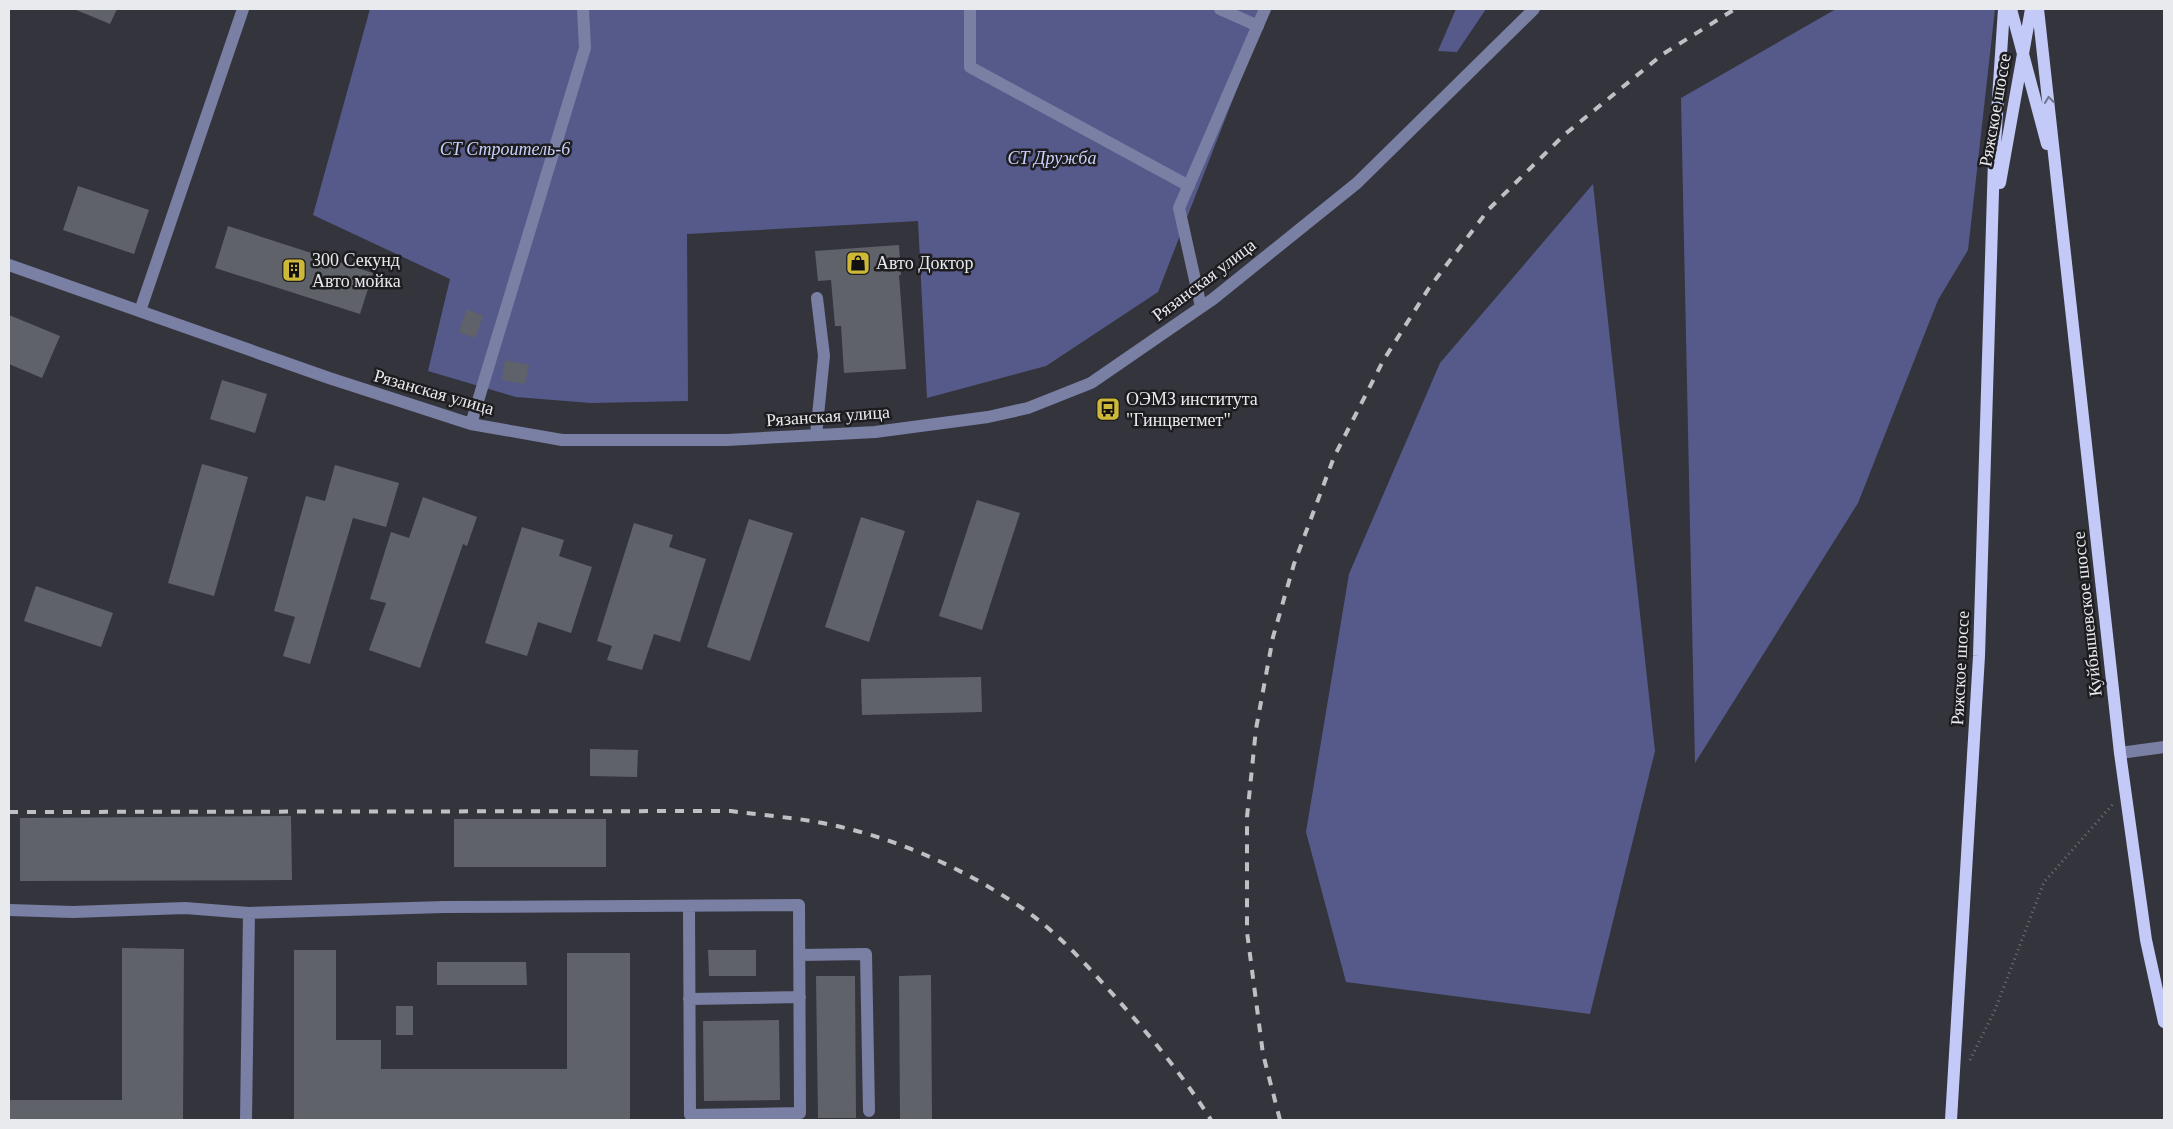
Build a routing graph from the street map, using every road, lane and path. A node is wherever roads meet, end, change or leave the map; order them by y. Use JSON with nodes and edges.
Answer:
{"nodes":[{"id":1,"x":243,"y":9,"type":"edge"},
{"id":2,"x":583,"y":9,"type":"edge"},
{"id":3,"x":970,"y":9,"type":"edge"},
{"id":4,"x":1220,"y":9,"type":"edge"},
{"id":5,"x":1265,"y":9,"type":"edge"},
{"id":6,"x":1534,"y":9,"type":"edge"},
{"id":7,"x":2004,"y":9,"type":"edge"},
{"id":8,"x":2011,"y":9,"type":"edge"},
{"id":9,"x":2031,"y":9,"type":"edge"},
{"id":10,"x":2038,"y":9,"type":"edge"},
{"id":11,"x":1258,"y":26,"type":"junction"},
{"id":12,"x":2024,"y":54,"type":"junction"},
{"id":13,"x":1189,"y":186,"type":"junction"},
{"id":14,"x":2058,"y":201,"type":"junction"},
{"id":15,"x":1993,"y":218,"type":"junction"},
{"id":16,"x":9,"y":265,"type":"edge"},
{"id":17,"x":818,"y":298,"type":"dead end"},
{"id":18,"x":1201,"y":307,"type":"junction"},
{"id":19,"x":140,"y":312,"type":"junction"},
{"id":20,"x":471,"y":424,"type":"junction"},
{"id":21,"x":816,"y":435,"type":"junction"},
{"id":22,"x":2164,"y":747,"type":"edge"},
{"id":23,"x":2120,"y":753,"type":"junction"},
{"id":24,"x":2126,"y":789,"type":"junction"},
{"id":25,"x":689,"y":907,"type":"junction"},
{"id":26,"x":9,"y":910,"type":"edge"},
{"id":27,"x":249,"y":913,"type":"junction"},
{"id":28,"x":800,"y":955,"type":"junction"},
{"id":29,"x":800,"y":997,"type":"junction"},
{"id":30,"x":689,"y":999,"type":"junction"},
{"id":31,"x":2164,"y":1022,"type":"edge"},
{"id":32,"x":1970,"y":1061,"type":"dead end"},
{"id":33,"x":869,"y":1111,"type":"dead end"},
{"id":34,"x":246,"y":1120,"type":"edge"},
{"id":35,"x":1952,"y":1120,"type":"edge"}],
"edges":[{"from":1,"to":19,"type":"street"},
{"from":2,"to":20,"type":"street"},
{"from":3,"to":13,"type":"street"},
{"from":4,"to":11,"type":"street"},
{"from":5,"to":11,"type":"street"},
{"from":6,"to":18,"type":"street","name":"Рязанская улица"},
{"from":7,"to":15,"type":"main road","name":"Ряжское шоссе"},
{"from":8,"to":12,"type":"main road","name":"Куйбышевское шоссе"},
{"from":9,"to":12,"type":"main road","name":"Ряжское шоссе"},
{"from":14,"to":10,"type":"main road","name":"Куйбышевское шоссе","one_way":true},
{"from":11,"to":13,"type":"street"},
{"from":12,"to":14,"type":"main road","name":"Куйбышевское шоссе"},
{"from":12,"to":15,"type":"main road","name":"Ряжское шоссе"},
{"from":13,"to":18,"type":"street"},
{"from":14,"to":23,"type":"main road","name":"Куйбышевское шоссе"},
{"from":15,"to":35,"type":"main road","name":"Ряжское шоссе"},
{"from":16,"to":19,"type":"street","name":"Рязанская улица"},
{"from":17,"to":21,"type":"street"},
{"from":18,"to":21,"type":"street","name":"Рязанская улица"},
{"from":19,"to":20,"type":"street","name":"Рязанская улица"},
{"from":20,"to":21,"type":"street","name":"Рязанская улица"},
{"from":22,"to":23,"type":"street"},
{"from":23,"to":24,"type":"main road","name":"Куйбышевское шоссе"},
{"from":24,"to":31,"type":"main road","name":"Куйбышевское шоссе"},
{"from":24,"to":32,"type":"path"},
{"from":25,"to":27,"type":"street"},
{"from":25,"to":28,"type":"street"},
{"from":25,"to":30,"type":"street"},
{"from":26,"to":27,"type":"street"},
{"from":27,"to":34,"type":"street"},
{"from":28,"to":29,"type":"street"},
{"from":28,"to":33,"type":"street"},
{"from":29,"to":30,"type":"street"},
{"from":29,"to":30,"type":"street"}]}
